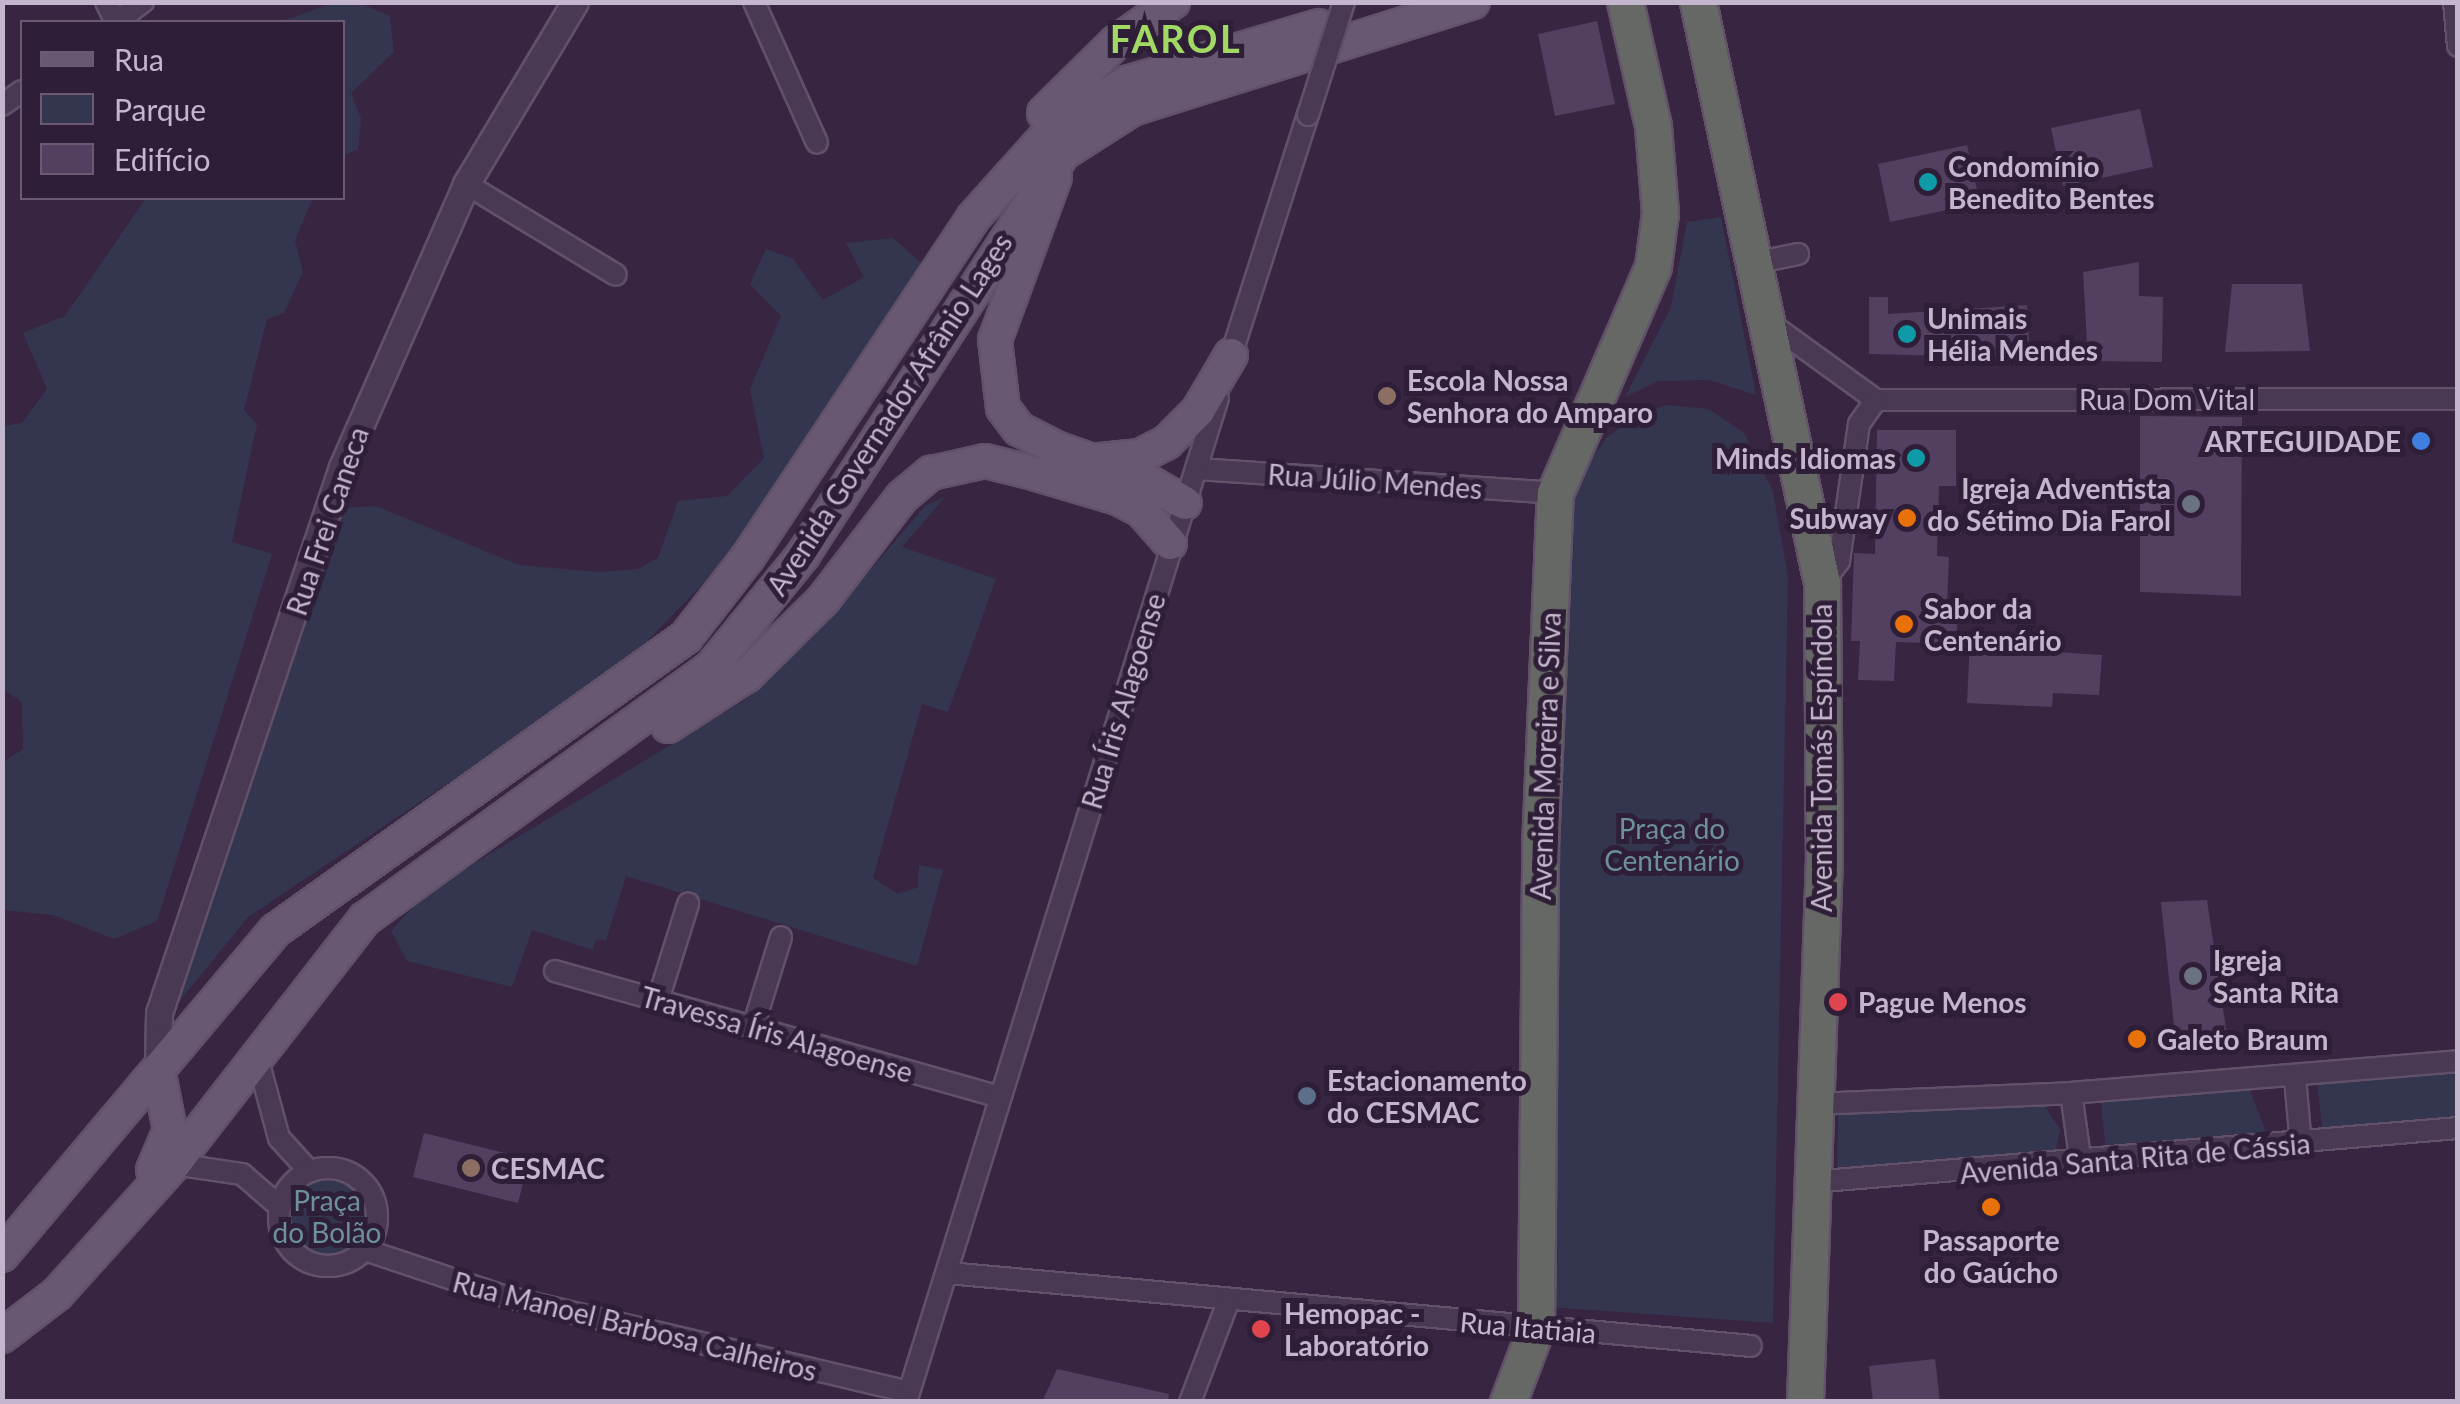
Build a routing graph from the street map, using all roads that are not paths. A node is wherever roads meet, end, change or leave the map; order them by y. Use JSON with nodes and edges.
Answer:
{"nodes":[{"id":1,"x":143,"y":2,"type":"edge"},
{"id":2,"x":575,"y":2,"type":"edge"},
{"id":3,"x":754,"y":2,"type":"edge"},
{"id":4,"x":1173,"y":2,"type":"edge"},
{"id":5,"x":1344,"y":2,"type":"edge"},
{"id":6,"x":1401,"y":2,"type":"edge"},
{"id":7,"x":1473,"y":2,"type":"edge"},
{"id":8,"x":1624,"y":2,"type":"edge"},
{"id":9,"x":1698,"y":2,"type":"edge"},
{"id":10,"x":2454,"y":2,"type":"edge"},
{"id":11,"x":119,"y":20,"type":"edge"},
{"id":12,"x":2457,"y":34,"type":"edge"},
{"id":13,"x":2458,"y":46,"type":"edge"},
{"id":14,"x":817,"y":143,"type":"dead end"},
{"id":15,"x":1062,"y":154,"type":"junction"},
{"id":16,"x":466,"y":184,"type":"junction"},
{"id":17,"x":973,"y":218,"type":"junction"},
{"id":18,"x":1798,"y":254,"type":"dead end"},
{"id":19,"x":1754,"y":263,"type":"junction"},
{"id":20,"x":616,"y":276,"type":"dead end"},
{"id":21,"x":1771,"y":324,"type":"junction"},
{"id":22,"x":1231,"y":355,"type":"junction"},
{"id":23,"x":2458,"y":399,"type":"edge"},
{"id":24,"x":1876,"y":400,"type":"junction"},
{"id":25,"x":1096,"y":461,"type":"junction"},
{"id":26,"x":1196,"y":470,"type":"junction"},
{"id":27,"x":1554,"y":493,"type":"junction"},
{"id":28,"x":1184,"y":502,"type":"junction"},
{"id":29,"x":1170,"y":544,"type":"junction"},
{"id":30,"x":1822,"y":583,"type":"junction"},
{"id":31,"x":583,"y":765,"type":"junction"},
{"id":32,"x":688,"y":904,"type":"dead end"},
{"id":33,"x":781,"y":937,"type":"dead end"},
{"id":34,"x":555,"y":971,"type":"dead end"},
{"id":35,"x":658,"y":1000,"type":"junction"},
{"id":36,"x":753,"y":1026,"type":"junction"},
{"id":37,"x":256,"y":1051,"type":"junction"},
{"id":38,"x":2458,"y":1061,"type":"edge"},
{"id":39,"x":158,"y":1070,"type":"junction"},
{"id":40,"x":2294,"y":1078,"type":"junction"},
{"id":41,"x":2072,"y":1093,"type":"junction"},
{"id":42,"x":998,"y":1097,"type":"junction"},
{"id":43,"x":1812,"y":1104,"type":"junction"},
{"id":44,"x":2458,"y":1128,"type":"edge"},
{"id":45,"x":2302,"y":1145,"type":"junction"},
{"id":46,"x":174,"y":1164,"type":"junction"},
{"id":47,"x":2080,"y":1164,"type":"junction"},
{"id":48,"x":310,"y":1171,"type":"junction"},
{"id":49,"x":1811,"y":1182,"type":"junction"},
{"id":50,"x":280,"y":1207,"type":"junction"},
{"id":51,"x":110,"y":1236,"type":"junction"},
{"id":52,"x":364,"y":1250,"type":"junction"},
{"id":53,"x":2,"y":1255,"type":"edge"},
{"id":54,"x":948,"y":1272,"type":"junction"},
{"id":55,"x":1228,"y":1302,"type":"junction"},
{"id":56,"x":1536,"y":1328,"type":"junction"},
{"id":57,"x":2,"y":1336,"type":"edge"},
{"id":58,"x":1751,"y":1346,"type":"dead end"},
{"id":59,"x":907,"y":1397,"type":"edge"},
{"id":60,"x":1190,"y":1402,"type":"edge"},
{"id":61,"x":1508,"y":1402,"type":"edge"},
{"id":62,"x":1804,"y":1402,"type":"edge"}],
"edges":[{"from":1,"to":11,"type":"street"},
{"from":2,"to":16,"type":"street","name":"Rua Frei Caneca"},
{"from":3,"to":14,"type":"street"},
{"from":4,"to":17,"type":"main road"},
{"from":5,"to":22,"type":"street","name":"Rua Íris Alagoense","bridge":true},
{"from":6,"to":17,"type":"main road","name":"Avenida Governador Afrânio Lages"},
{"from":7,"to":15,"type":"main road","name":"Avenida Governador Afrânio Lages"},
{"from":8,"to":27,"type":"highway","name":"Avenida Moreira e Silva"},
{"from":9,"to":19,"type":"highway","name":"Avenida Tomás Espíndola"},
{"from":10,"to":12,"type":"street"},
{"from":12,"to":13,"type":"street"},
{"from":15,"to":25,"type":"main road"},
{"from":15,"to":31,"type":"main road","name":"Avenida Governador Afrânio Lages"},
{"from":16,"to":20,"type":"street"},
{"from":16,"to":39,"type":"street","name":"Rua Frei Caneca"},
{"from":17,"to":39,"type":"main road","name":"Avenida Governador Afrânio Lages"},
{"from":18,"to":19,"type":"street"},
{"from":19,"to":21,"type":"highway","name":"Avenida Tomás Espíndola"},
{"from":21,"to":24,"type":"street"},
{"from":21,"to":30,"type":"highway","name":"Avenida Tomás Espíndola"},
{"from":22,"to":25,"type":"main road"},
{"from":22,"to":26,"type":"street","name":"Rua Íris Alagoense"},
{"from":23,"to":24,"type":"street","name":"Rua Dom Vital"},
{"from":24,"to":30,"type":"street"},
{"from":25,"to":28,"type":"main road"},
{"from":26,"to":27,"type":"street","name":"Rua Júlio Mendes"},
{"from":26,"to":28,"type":"street","name":"Rua Íris Alagoense"},
{"from":27,"to":56,"type":"highway","name":"Avenida Moreira e Silva"},
{"from":28,"to":29,"type":"street","name":"Rua Íris Alagoense"},
{"from":29,"to":31,"type":"main road"},
{"from":29,"to":42,"type":"street","name":"Rua Íris Alagoense"},
{"from":30,"to":43,"type":"highway","name":"Avenida Tomás Espíndola"},
{"from":31,"to":37,"type":"main road","name":"Avenida Governador Afrânio Lages"},
{"from":32,"to":35,"type":"street"},
{"from":33,"to":36,"type":"street"},
{"from":34,"to":35,"type":"street","name":"Travessa Íris Alagoense"},
{"from":35,"to":36,"type":"street","name":"Travessa Íris Alagoense"},
{"from":36,"to":42,"type":"street","name":"Travessa Íris Alagoense"},
{"from":37,"to":46,"type":"main road","name":"Avenida Governador Afrânio Lages"},
{"from":37,"to":48,"type":"street"},
{"from":38,"to":40,"type":"street"},
{"from":39,"to":51,"type":"main road"},
{"from":39,"to":53,"type":"main road","name":"Avenida Governador Afrânio Lages"},
{"from":40,"to":41,"type":"street"},
{"from":40,"to":45,"type":"street"},
{"from":41,"to":43,"type":"street"},
{"from":41,"to":47,"type":"street"},
{"from":42,"to":54,"type":"street","name":"Rua Íris Alagoense"},
{"from":43,"to":49,"type":"highway","name":"Avenida Tomás Espíndola"},
{"from":44,"to":45,"type":"street","name":"Avenida Santa Rita de Cássia"},
{"from":45,"to":47,"type":"street","name":"Avenida Santa Rita de Cássia"},
{"from":46,"to":50,"type":"street"},
{"from":46,"to":51,"type":"main road","name":"Avenida Governador Afrânio Lages"},
{"from":47,"to":49,"type":"street","name":"Avenida Santa Rita de Cássia"},
{"from":48,"to":50,"type":"street"},
{"from":48,"to":52,"type":"street"},
{"from":49,"to":62,"type":"highway","name":"Avenida Tomás Espíndola"},
{"from":50,"to":52,"type":"street"},
{"from":51,"to":57,"type":"main road","name":"Avenida Governador Afrânio Lages"},
{"from":52,"to":59,"type":"street","name":"Rua Manoel Barbosa Calheiros"},
{"from":54,"to":55,"type":"street","name":"Rua Itatiaia"},
{"from":54,"to":59,"type":"street","name":"Rua Íris Alagoense"},
{"from":55,"to":56,"type":"street","name":"Rua Itatiaia"},
{"from":55,"to":60,"type":"street"},
{"from":56,"to":58,"type":"street","name":"Rua Itatiaia"},
{"from":56,"to":61,"type":"highway","name":"Avenida Moreira e Silva"}]}
